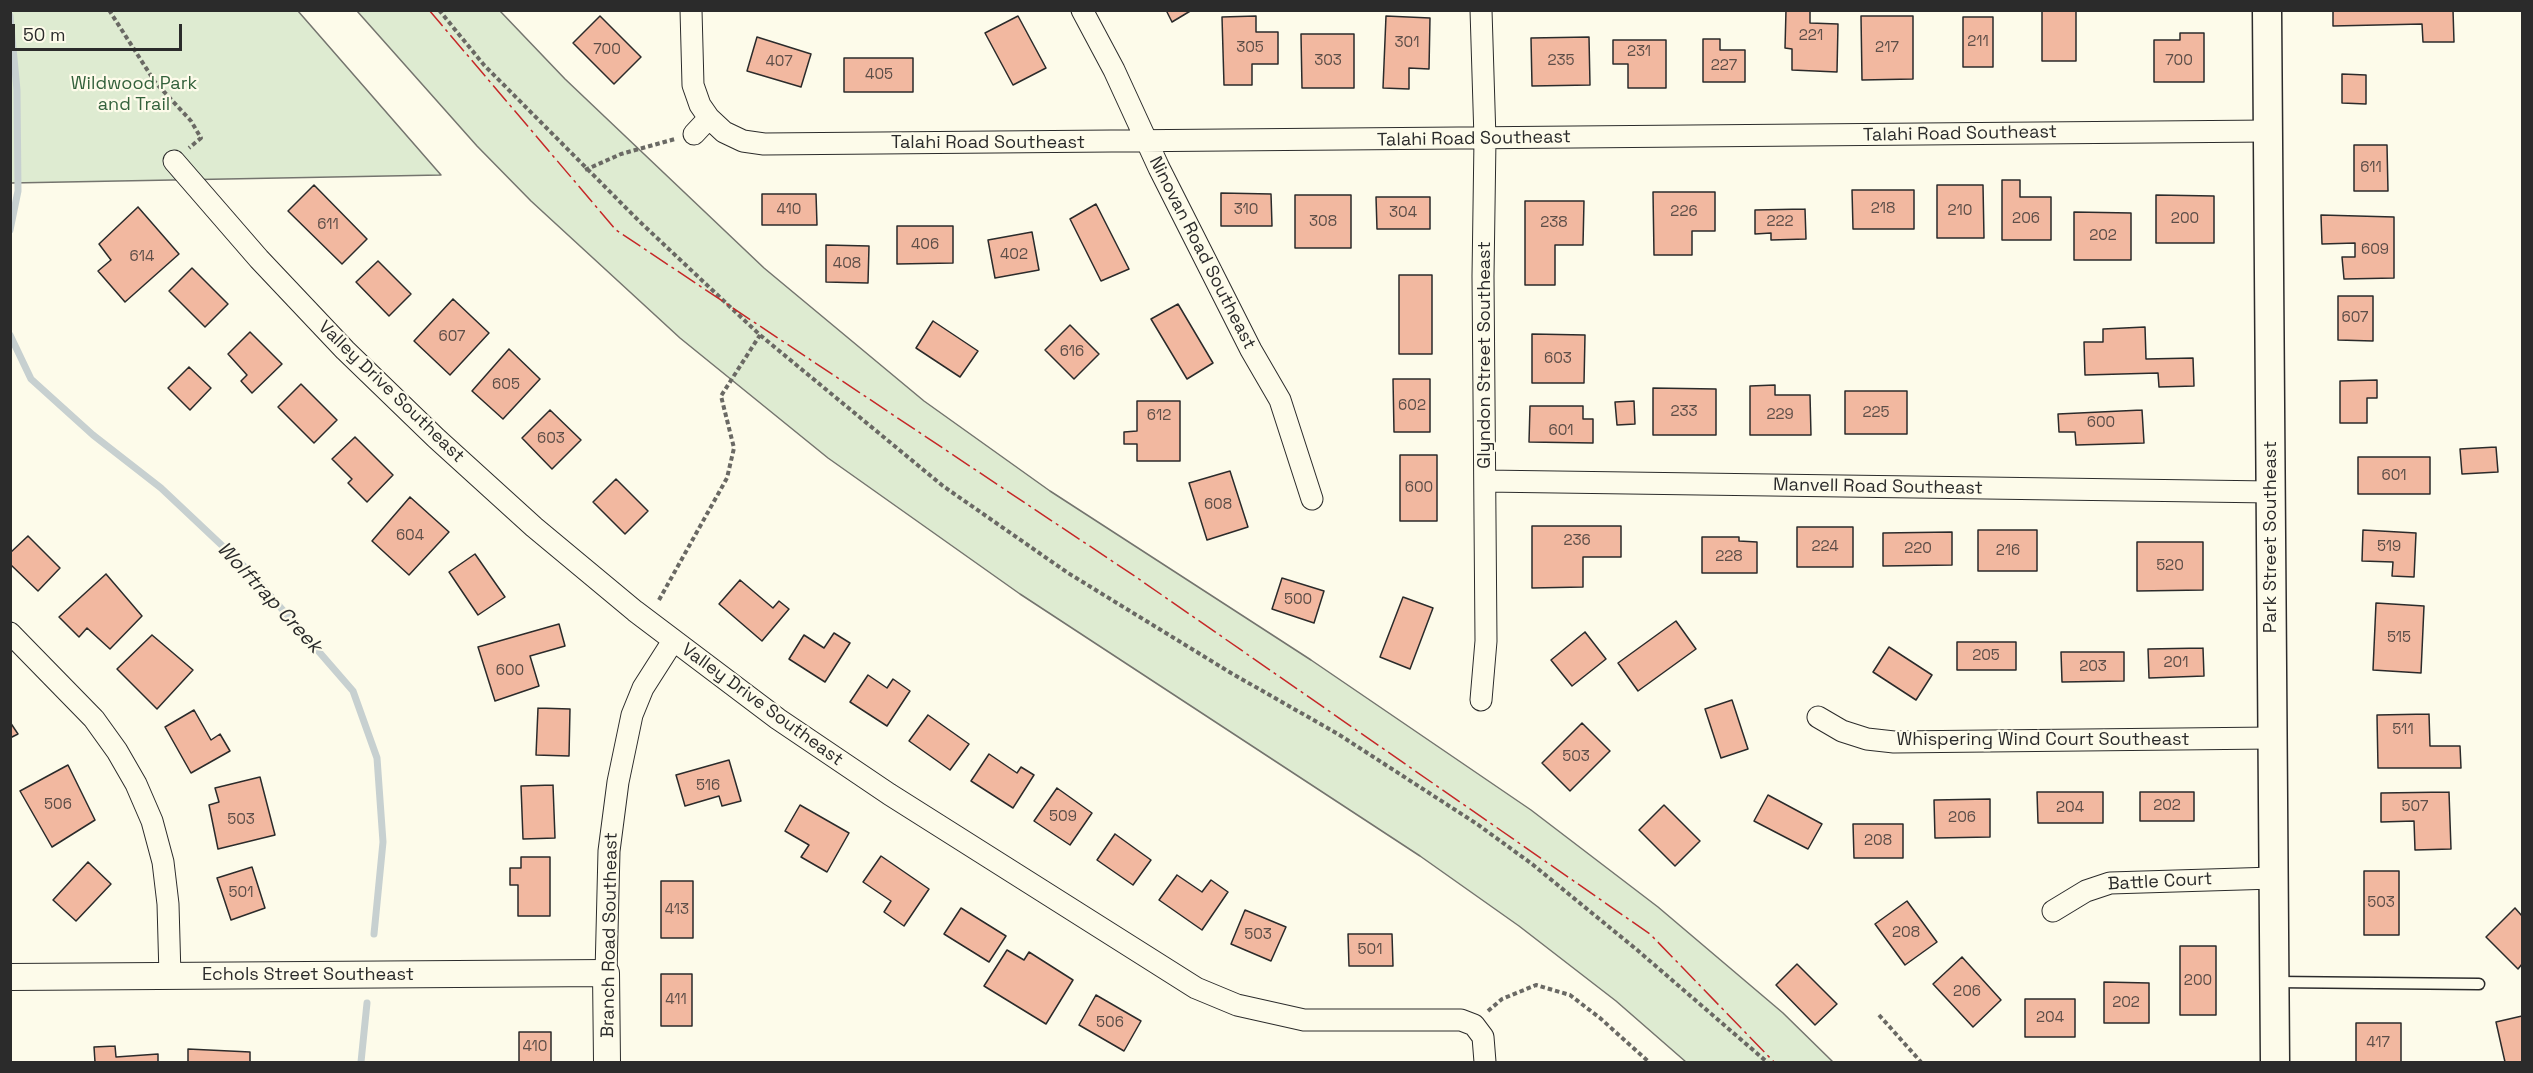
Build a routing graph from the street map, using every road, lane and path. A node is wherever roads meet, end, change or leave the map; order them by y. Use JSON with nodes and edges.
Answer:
{"nodes":[{"id":1,"x":109,"y":10,"type":"edge"},
{"id":2,"x":439,"y":10,"type":"edge"},
{"id":3,"x":691,"y":10,"type":"edge"},
{"id":4,"x":1082,"y":10,"type":"edge"},
{"id":5,"x":1481,"y":10,"type":"edge"},
{"id":6,"x":2267,"y":10,"type":"edge"},
{"id":7,"x":710,"y":118,"type":"junction"},
{"id":8,"x":2269,"y":131,"type":"junction"},
{"id":9,"x":694,"y":134,"type":"joint"},
{"id":10,"x":1485,"y":138,"type":"junction"},
{"id":11,"x":1145,"y":142,"type":"junction"},
{"id":12,"x":174,"y":161,"type":"joint"},
{"id":13,"x":585,"y":170,"type":"junction"},
{"id":14,"x":760,"y":335,"type":"junction"},
{"id":15,"x":1485,"y":482,"type":"junction"},
{"id":16,"x":2271,"y":492,"type":"junction"},
{"id":17,"x":1312,"y":499,"type":"dead end"},
{"id":18,"x":659,"y":600,"type":"dead end"},
{"id":19,"x":10,"y":633,"type":"edge"},
{"id":20,"x":672,"y":641,"type":"junction"},
{"id":21,"x":1480,"y":700,"type":"dead end"},
{"id":22,"x":1818,"y":717,"type":"dead end"},
{"id":23,"x":2272,"y":738,"type":"junction"},
{"id":24,"x":2274,"y":878,"type":"junction"},
{"id":25,"x":2054,"y":911,"type":"dead end"},
{"id":26,"x":606,"y":973,"type":"junction"},
{"id":27,"x":170,"y":976,"type":"junction"},
{"id":28,"x":10,"y":977,"type":"edge"},
{"id":29,"x":2275,"y":982,"type":"junction"},
{"id":30,"x":2479,"y":984,"type":"dead end"},
{"id":31,"x":1879,"y":1015,"type":"dead end"},
{"id":32,"x":1474,"y":1025,"type":"junction"},
{"id":33,"x":607,"y":1062,"type":"edge"},
{"id":34,"x":1485,"y":1062,"type":"edge"},
{"id":35,"x":1649,"y":1062,"type":"edge"},
{"id":36,"x":1767,"y":1062,"type":"edge"},
{"id":37,"x":1921,"y":1062,"type":"edge"},
{"id":38,"x":2276,"y":1062,"type":"edge"}],
"edges":[{"from":1,"to":12,"type":"path"},
{"from":2,"to":13,"type":"path"},
{"from":3,"to":7,"type":"street"},
{"from":4,"to":11,"type":"street","name":"Ninovan Road Southeast"},
{"from":5,"to":10,"type":"street","name":"Glyndon Street Southeast"},
{"from":6,"to":8,"type":"main road","name":"Park Street Southeast"},
{"from":7,"to":9,"type":"street"},
{"from":7,"to":11,"type":"street","name":"Talahi Road Southeast"},
{"from":8,"to":10,"type":"street","name":"Talahi Road Southeast"},
{"from":8,"to":16,"type":"main road","name":"Park Street Southeast"},
{"from":9,"to":13,"type":"path"},
{"from":10,"to":11,"type":"street","name":"Talahi Road Southeast"},
{"from":10,"to":15,"type":"street","name":"Glyndon Street Southeast"},
{"from":11,"to":17,"type":"street","name":"Ninovan Road Southeast"},
{"from":12,"to":20,"type":"street","name":"Valley Drive Southeast"},
{"from":13,"to":14,"type":"path"},
{"from":14,"to":18,"type":"path"},
{"from":14,"to":36,"type":"path"},
{"from":15,"to":16,"type":"street","name":"Manvell Road Southeast"},
{"from":15,"to":21,"type":"street","name":"Glyndon Street Southeast"},
{"from":16,"to":23,"type":"main road","name":"Park Street Southeast"},
{"from":19,"to":27,"type":"street"},
{"from":20,"to":26,"type":"street","name":"Branch Road Southeast"},
{"from":20,"to":32,"type":"street","name":"Valley Drive Southeast"},
{"from":22,"to":23,"type":"street","name":"Whispering Wind Court Southeast"},
{"from":23,"to":24,"type":"main road","name":"Park Street Southeast"},
{"from":24,"to":25,"type":"street","name":"Battle Court"},
{"from":24,"to":29,"type":"main road","name":"Park Street Southeast"},
{"from":26,"to":27,"type":"street","name":"Echols Street Southeast"},
{"from":26,"to":33,"type":"street","name":"Branch Road Southeast"},
{"from":27,"to":28,"type":"street","name":"Echols Street Southeast"},
{"from":29,"to":30,"type":"lane"},
{"from":29,"to":38,"type":"main road","name":"Park Street Southeast"},
{"from":31,"to":37,"type":"path"},
{"from":32,"to":34,"type":"street"},
{"from":32,"to":35,"type":"path"}]}
